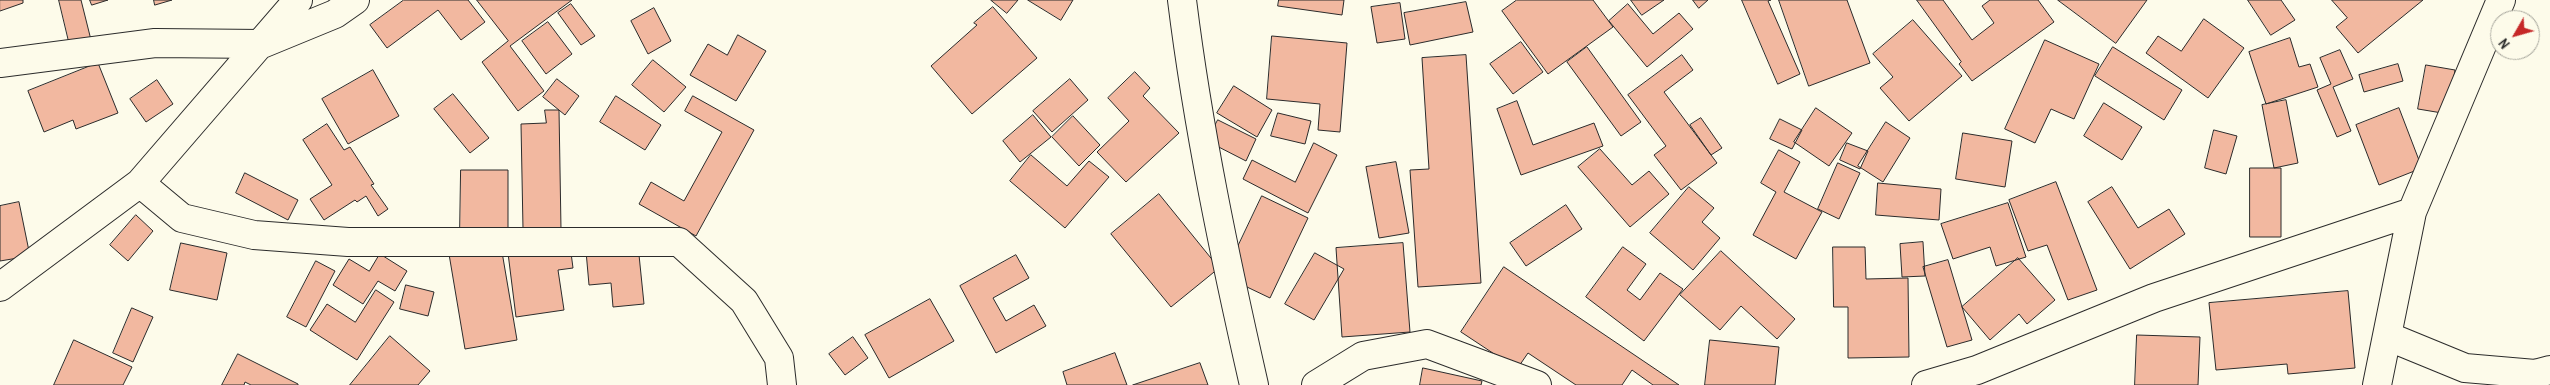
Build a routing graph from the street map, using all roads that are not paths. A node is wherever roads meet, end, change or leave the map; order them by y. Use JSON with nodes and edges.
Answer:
{"nodes":[{"id":1,"x":298,"y":0,"type":"edge"},
{"id":2,"x":354,"y":0,"type":"edge"},
{"id":3,"x":1182,"y":0,"type":"edge"},
{"id":4,"x":2500,"y":0,"type":"edge"},
{"id":5,"x":262,"y":44,"type":"junction"},
{"id":6,"x":0,"y":63,"type":"edge"},
{"id":7,"x":140,"y":183,"type":"junction"},
{"id":8,"x":2412,"y":212,"type":"junction"},
{"id":9,"x":0,"y":287,"type":"edge"},
{"id":10,"x":2387,"y":336,"type":"junction"},
{"id":11,"x":2550,"y":370,"type":"edge"},
{"id":12,"x":782,"y":385,"type":"edge"},
{"id":13,"x":1254,"y":385,"type":"edge"},
{"id":14,"x":1316,"y":385,"type":"edge"},
{"id":15,"x":1537,"y":385,"type":"edge"},
{"id":16,"x":1926,"y":385,"type":"edge"},
{"id":17,"x":2377,"y":385,"type":"edge"}],
"edges":[{"from":1,"to":5,"type":"street"},
{"from":2,"to":5,"type":"street"},
{"from":3,"to":13,"type":"street"},
{"from":4,"to":8,"type":"street"},
{"from":5,"to":6,"type":"street"},
{"from":5,"to":7,"type":"street"},
{"from":7,"to":9,"type":"street"},
{"from":7,"to":12,"type":"street"},
{"from":8,"to":10,"type":"street"},
{"from":8,"to":16,"type":"street"},
{"from":10,"to":11,"type":"street"},
{"from":10,"to":17,"type":"street"},
{"from":14,"to":15,"type":"street"}]}
